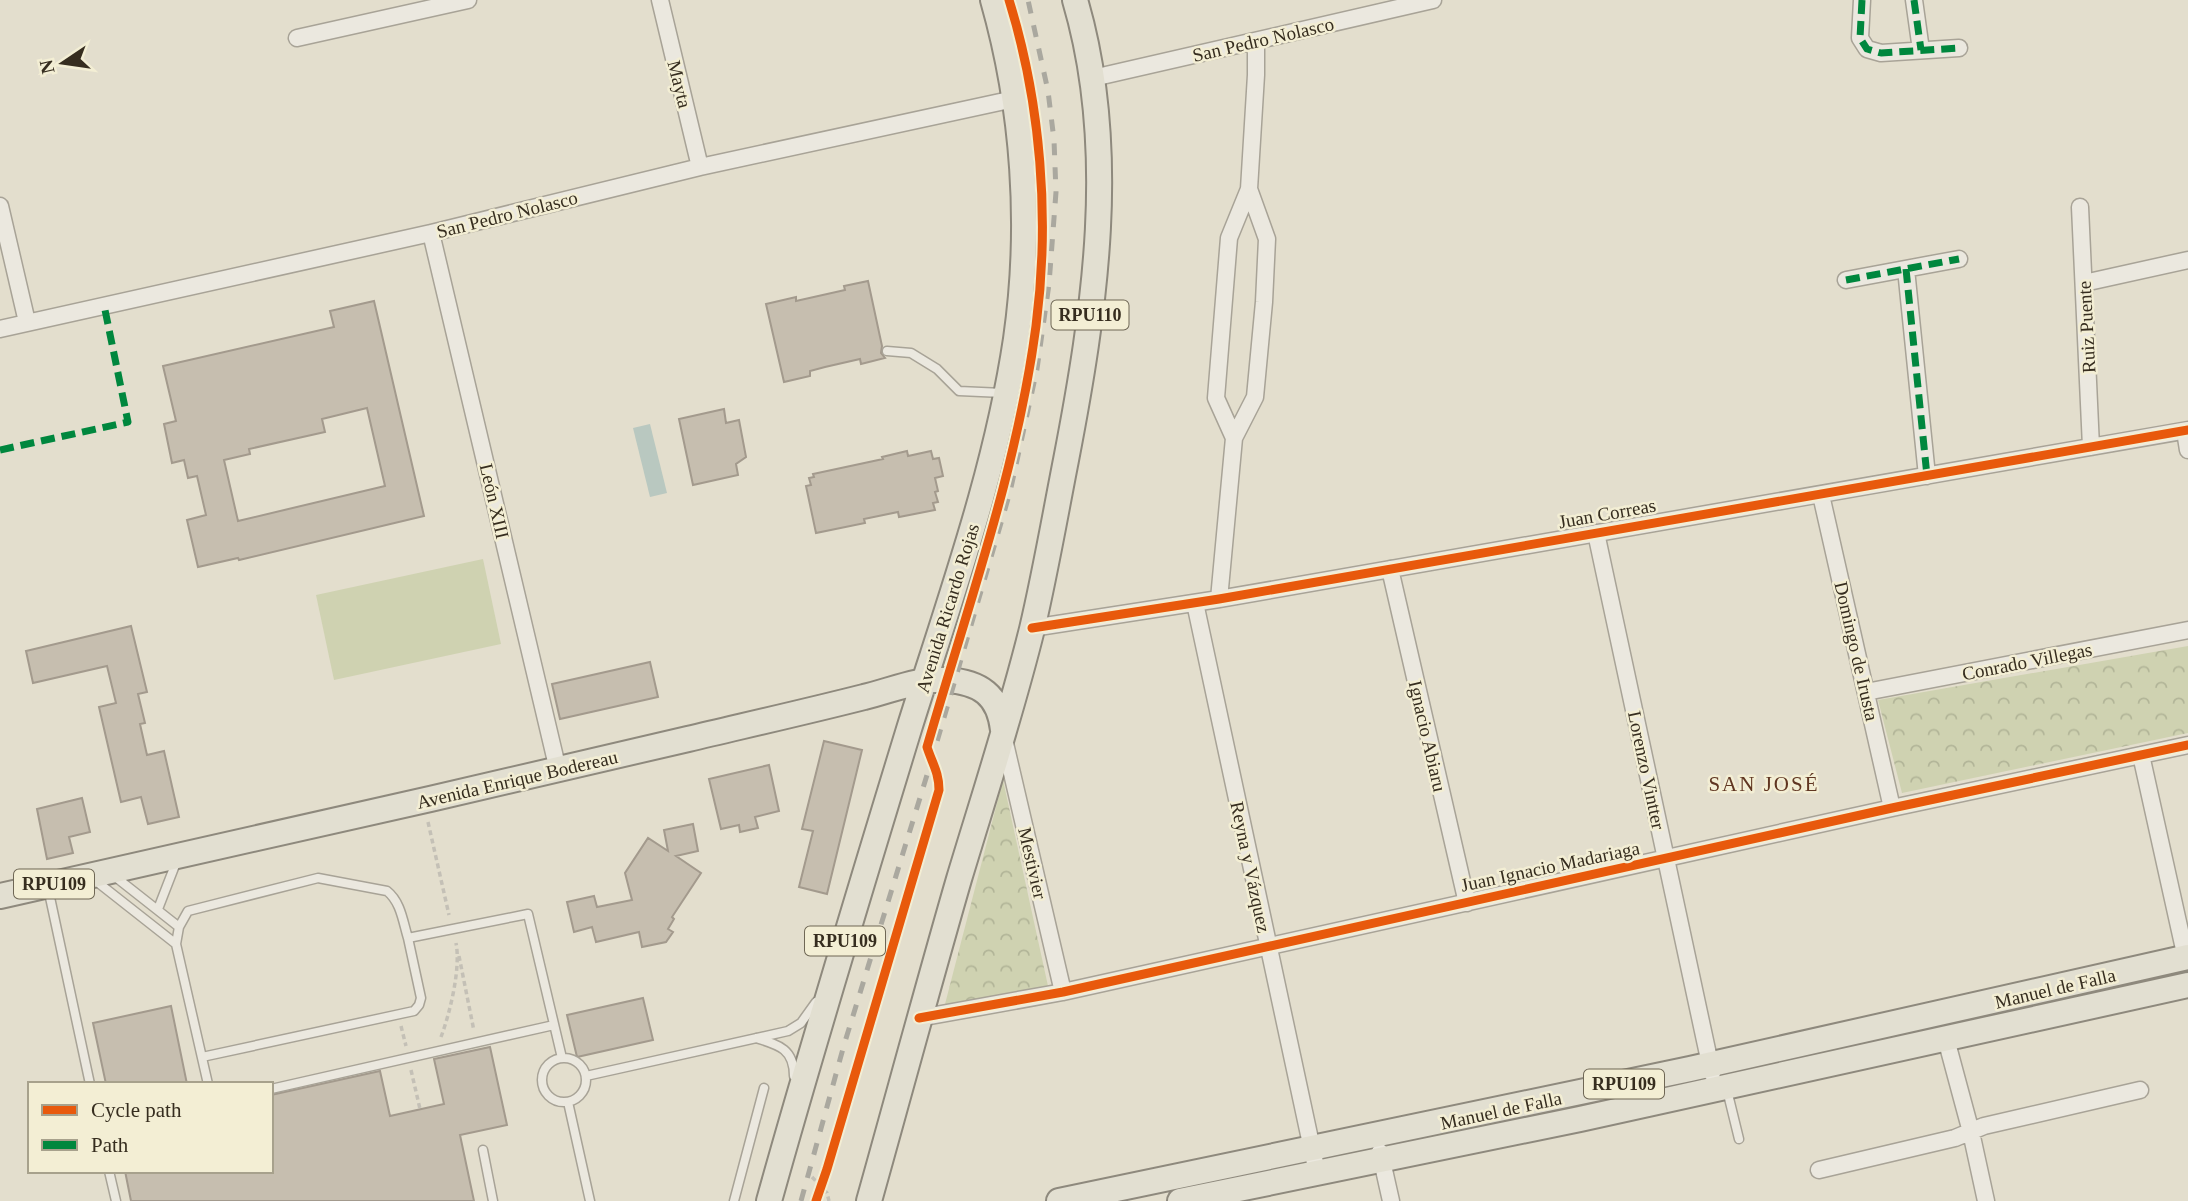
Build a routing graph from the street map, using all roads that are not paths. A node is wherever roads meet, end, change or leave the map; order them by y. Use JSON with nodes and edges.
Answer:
{"nodes":[{"id":1,"x":468,"y":0,"type":"edge"},
{"id":2,"x":660,"y":0,"type":"edge"},
{"id":3,"x":993,"y":0,"type":"edge"},
{"id":4,"x":1075,"y":0,"type":"edge"},
{"id":5,"x":1433,"y":0,"type":"edge"},
{"id":6,"x":1862,"y":0,"type":"edge"},
{"id":7,"x":1914,"y":0,"type":"edge"},
{"id":8,"x":297,"y":38,"type":"dead end"},
{"id":9,"x":1256,"y":41,"type":"junction"},
{"id":10,"x":1959,"y":48,"type":"dead end"},
{"id":11,"x":1921,"y":50,"type":"junction"},
{"id":12,"x":1093,"y":78,"type":"junction"},
{"id":13,"x":1014,"y":99,"type":"junction"},
{"id":14,"x":700,"y":167,"type":"junction"},
{"id":15,"x":1249,"y":189,"type":"junction"},
{"id":16,"x":0,"y":205,"type":"edge"},
{"id":17,"x":2080,"y":207,"type":"dead end"},
{"id":18,"x":431,"y":233,"type":"junction"},
{"id":19,"x":1959,"y":259,"type":"dead end"},
{"id":20,"x":2188,"y":260,"type":"edge"},
{"id":21,"x":1906,"y":269,"type":"junction"},
{"id":22,"x":1846,"y":280,"type":"dead end"},
{"id":23,"x":2084,"y":283,"type":"junction"},
{"id":24,"x":27,"y":323,"type":"junction"},
{"id":25,"x":0,"y":329,"type":"edge"},
{"id":26,"x":887,"y":351,"type":"dead end"},
{"id":27,"x":1006,"y":393,"type":"junction"},
{"id":28,"x":2186,"y":430,"type":"edge"},
{"id":29,"x":1234,"y":438,"type":"junction"},
{"id":30,"x":2091,"y":447,"type":"junction"},
{"id":31,"x":2188,"y":450,"type":"edge"},
{"id":32,"x":1927,"y":475,"type":"junction"},
{"id":33,"x":1821,"y":495,"type":"junction"},
{"id":34,"x":1596,"y":533,"type":"junction"},
{"id":35,"x":1390,"y":569,"type":"junction"},
{"id":36,"x":1219,"y":598,"type":"junction"},
{"id":37,"x":1195,"y":603,"type":"junction"},
{"id":38,"x":1032,"y":628,"type":"junction"},
{"id":39,"x":2188,"y":630,"type":"edge"},
{"id":40,"x":924,"y":681,"type":"junction"},
{"id":41,"x":1866,"y":692,"type":"junction"},
{"id":42,"x":1003,"y":734,"type":"junction"},
{"id":43,"x":2188,"y":745,"type":"edge"},
{"id":44,"x":2141,"y":755,"type":"junction"},
{"id":45,"x":558,"y":770,"type":"junction"},
{"id":46,"x":1892,"y":808,"type":"junction"},
{"id":47,"x":179,"y":855,"type":"junction"},
{"id":48,"x":1666,"y":859,"type":"junction"},
{"id":49,"x":99,"y":873,"type":"junction"},
{"id":50,"x":47,"y":885,"type":"junction"},
{"id":51,"x":0,"y":895,"type":"edge"},
{"id":52,"x":1467,"y":903,"type":"junction"},
{"id":53,"x":158,"y":909,"type":"junction"},
{"id":54,"x":179,"y":927,"type":"junction"},
{"id":55,"x":408,"y":939,"type":"junction"},
{"id":56,"x":176,"y":944,"type":"junction"},
{"id":57,"x":1268,"y":946,"type":"junction"},
{"id":58,"x":2187,"y":958,"type":"edge"},
{"id":59,"x":839,"y":960,"type":"junction"},
{"id":60,"x":2188,"y":985,"type":"edge"},
{"id":61,"x":1063,"y":992,"type":"junction"},
{"id":62,"x":919,"y":1018,"type":"junction"},
{"id":63,"x":554,"y":1025,"type":"junction"},
{"id":64,"x":753,"y":1038,"type":"junction"},
{"id":65,"x":1946,"y":1039,"type":"junction"},
{"id":66,"x":202,"y":1057,"type":"junction"},
{"id":67,"x":562,"y":1058,"type":"junction"},
{"id":68,"x":1711,"y":1065,"type":"junction"},
{"id":69,"x":586,"y":1076,"type":"junction"},
{"id":70,"x":90,"y":1082,"type":"edge"},
{"id":71,"x":208,"y":1082,"type":"edge"},
{"id":72,"x":764,"y":1088,"type":"dead end"},
{"id":73,"x":1721,"y":1088,"type":"junction"},
{"id":74,"x":273,"y":1089,"type":"edge"},
{"id":75,"x":2140,"y":1090,"type":"dead end"},
{"id":76,"x":568,"y":1102,"type":"junction"},
{"id":77,"x":788,"y":1131,"type":"junction"},
{"id":78,"x":1971,"y":1132,"type":"junction"},
{"id":79,"x":1739,"y":1139,"type":"dead end"},
{"id":80,"x":1312,"y":1147,"type":"junction"},
{"id":81,"x":1380,"y":1148,"type":"junction"},
{"id":82,"x":483,"y":1150,"type":"dead end"},
{"id":83,"x":1819,"y":1170,"type":"dead end"},
{"id":84,"x":1317,"y":1172,"type":"junction"},
{"id":85,"x":109,"y":1173,"type":"edge"},
{"id":86,"x":116,"y":1201,"type":"edge"},
{"id":87,"x":493,"y":1201,"type":"edge"},
{"id":88,"x":590,"y":1201,"type":"edge"},
{"id":89,"x":734,"y":1201,"type":"edge"},
{"id":90,"x":769,"y":1201,"type":"edge"},
{"id":91,"x":869,"y":1201,"type":"edge"},
{"id":92,"x":1059,"y":1201,"type":"edge"},
{"id":93,"x":1180,"y":1201,"type":"edge"},
{"id":94,"x":1391,"y":1201,"type":"edge"},
{"id":95,"x":1986,"y":1201,"type":"edge"}],
"edges":[{"from":1,"to":8,"type":"street"},
{"from":2,"to":14,"type":"street","name":"Mayta"},
{"from":3,"to":13,"type":"main road","name":"Avenida Ricardo Rojas"},
{"from":4,"to":12,"type":"main road","number":"RPU110"},
{"from":5,"to":9,"type":"street","name":"San Pedro Nolasco"},
{"from":6,"to":11,"type":"street"},
{"from":7,"to":11,"type":"street"},
{"from":9,"to":12,"type":"street","name":"San Pedro Nolasco"},
{"from":9,"to":15,"type":"street"},
{"from":10,"to":11,"type":"street"},
{"from":12,"to":38,"type":"main road","number":"RPU110"},
{"from":13,"to":14,"type":"street","name":"San Pedro Nolasco"},
{"from":13,"to":27,"type":"main road","name":"Avenida Ricardo Rojas"},
{"from":14,"to":18,"type":"street","name":"San Pedro Nolasco"},
{"from":15,"to":29,"type":"street"},
{"from":15,"to":29,"type":"street"},
{"from":16,"to":24,"type":"street"},
{"from":17,"to":23,"type":"street","name":"Ruiz Puente"},
{"from":18,"to":24,"type":"street","name":"San Pedro Nolasco"},
{"from":18,"to":45,"type":"street","name":"León XIII"},
{"from":19,"to":21,"type":"street"},
{"from":20,"to":23,"type":"street"},
{"from":21,"to":22,"type":"street"},
{"from":21,"to":32,"type":"street"},
{"from":23,"to":30,"type":"street","name":"Ruiz Puente"},
{"from":24,"to":25,"type":"street","name":"San Pedro Nolasco"},
{"from":26,"to":27,"type":"lane"},
{"from":27,"to":40,"type":"main road","name":"Avenida Ricardo Rojas"},
{"from":28,"to":30,"type":"street","name":"Juan Correas"},
{"from":28,"to":31,"type":"street"},
{"from":29,"to":36,"type":"street"},
{"from":30,"to":32,"type":"street","name":"Juan Correas"},
{"from":32,"to":33,"type":"street","name":"Juan Correas"},
{"from":33,"to":34,"type":"street","name":"Juan Correas"},
{"from":33,"to":41,"type":"street","name":"Domingo de Irusta"},
{"from":34,"to":35,"type":"street","name":"Juan Correas"},
{"from":34,"to":48,"type":"street","name":"Lorenzo Vintter"},
{"from":35,"to":36,"type":"street","name":"Juan Correas"},
{"from":35,"to":52,"type":"street","name":"Ignacio Abiaru"},
{"from":36,"to":37,"type":"street","name":"Juan Correas"},
{"from":37,"to":38,"type":"street","name":"Juan Correas"},
{"from":37,"to":57,"type":"street","name":"Reyna y Vázquez"},
{"from":38,"to":42,"type":"main road","number":"RPU110"},
{"from":39,"to":41,"type":"street","name":"Conrado Villegas"},
{"from":40,"to":42,"type":"main road","name":"Avenida Enrique Bodereau","number":"RPU109"},
{"from":40,"to":45,"type":"main road","name":"Avenida Enrique Bodereau","number":"RPU109"},
{"from":40,"to":59,"type":"main road","name":"Avenida Ricardo Rojas","number":"RPU109"},
{"from":41,"to":46,"type":"street","name":"Domingo de Irusta"},
{"from":42,"to":61,"type":"street","name":"Mestivier"},
{"from":42,"to":62,"type":"main road"},
{"from":43,"to":44,"type":"street","name":"Juan Ignacio Madariaga"},
{"from":44,"to":46,"type":"street","name":"Juan Ignacio Madariaga"},
{"from":44,"to":58,"type":"street"},
{"from":45,"to":47,"type":"main road","name":"Avenida Enrique Bodereau","number":"RPU109"},
{"from":46,"to":48,"type":"street","name":"Juan Ignacio Madariaga"},
{"from":47,"to":49,"type":"main road","name":"Avenida Enrique Bodereau","number":"RPU109"},
{"from":47,"to":53,"type":"lane"},
{"from":48,"to":52,"type":"street","name":"Juan Ignacio Madariaga"},
{"from":48,"to":68,"type":"street","name":"Lorenzo Vintter"},
{"from":49,"to":50,"type":"main road","name":"Avenida Enrique Bodereau","number":"RPU109"},
{"from":49,"to":53,"type":"lane"},
{"from":49,"to":56,"type":"lane"},
{"from":50,"to":51,"type":"main road","name":"Avenida Enrique Bodereau","number":"RPU109"},
{"from":50,"to":70,"type":"lane"},
{"from":52,"to":57,"type":"street","name":"Juan Ignacio Madariaga"},
{"from":53,"to":54,"type":"lane"},
{"from":54,"to":55,"type":"lane"},
{"from":54,"to":56,"type":"lane"},
{"from":55,"to":63,"type":"lane"},
{"from":55,"to":66,"type":"lane"},
{"from":56,"to":66,"type":"lane"},
{"from":57,"to":61,"type":"street","name":"Juan Ignacio Madariaga"},
{"from":57,"to":80,"type":"street","name":"Reyna y Vázquez"},
{"from":58,"to":68,"type":"main road","name":"Manuel de Falla","number":"RPU109"},
{"from":59,"to":64,"type":"lane"},
{"from":59,"to":77,"type":"main road","name":"Avenida Ricardo Rojas","number":"RPU109"},
{"from":60,"to":65,"type":"main road","name":"Manuel de Falla","number":"RPU109"},
{"from":61,"to":62,"type":"street","name":"Juan Ignacio Madariaga"},
{"from":62,"to":91,"type":"main road"},
{"from":63,"to":67,"type":"lane"},
{"from":63,"to":74,"type":"lane"},
{"from":64,"to":69,"type":"lane"},
{"from":64,"to":77,"type":"lane"},
{"from":65,"to":73,"type":"main road","name":"Manuel de Falla","number":"RPU109"},
{"from":65,"to":78,"type":"street"},
{"from":66,"to":71,"type":"lane"},
{"from":67,"to":69,"type":"lane"},
{"from":67,"to":76,"type":"lane"},
{"from":68,"to":73,"type":"street","name":"Lorenzo Vintter"},
{"from":68,"to":81,"type":"main road","name":"Manuel de Falla","number":"RPU109"},
{"from":69,"to":76,"type":"lane"},
{"from":72,"to":89,"type":"lane"},
{"from":73,"to":79,"type":"lane"},
{"from":73,"to":81,"type":"main road","name":"Manuel de Falla","number":"RPU109"},
{"from":75,"to":78,"type":"street"},
{"from":76,"to":88,"type":"lane"},
{"from":77,"to":90,"type":"main road","name":"Avenida Ricardo Rojas","number":"RPU109"},
{"from":78,"to":83,"type":"street"},
{"from":78,"to":95,"type":"street"},
{"from":80,"to":81,"type":"main road","name":"Manuel de Falla","number":"RPU109"},
{"from":80,"to":84,"type":"street","name":"Reyna y Vázquez"},
{"from":80,"to":92,"type":"main road","name":"Manuel de Falla","number":"RPU109"},
{"from":81,"to":84,"type":"main road","name":"Manuel de Falla","number":"RPU109"},
{"from":81,"to":94,"type":"street"},
{"from":82,"to":87,"type":"lane"},
{"from":84,"to":93,"type":"main road","name":"Manuel de Falla","number":"RPU109"},
{"from":85,"to":86,"type":"lane"}]}
